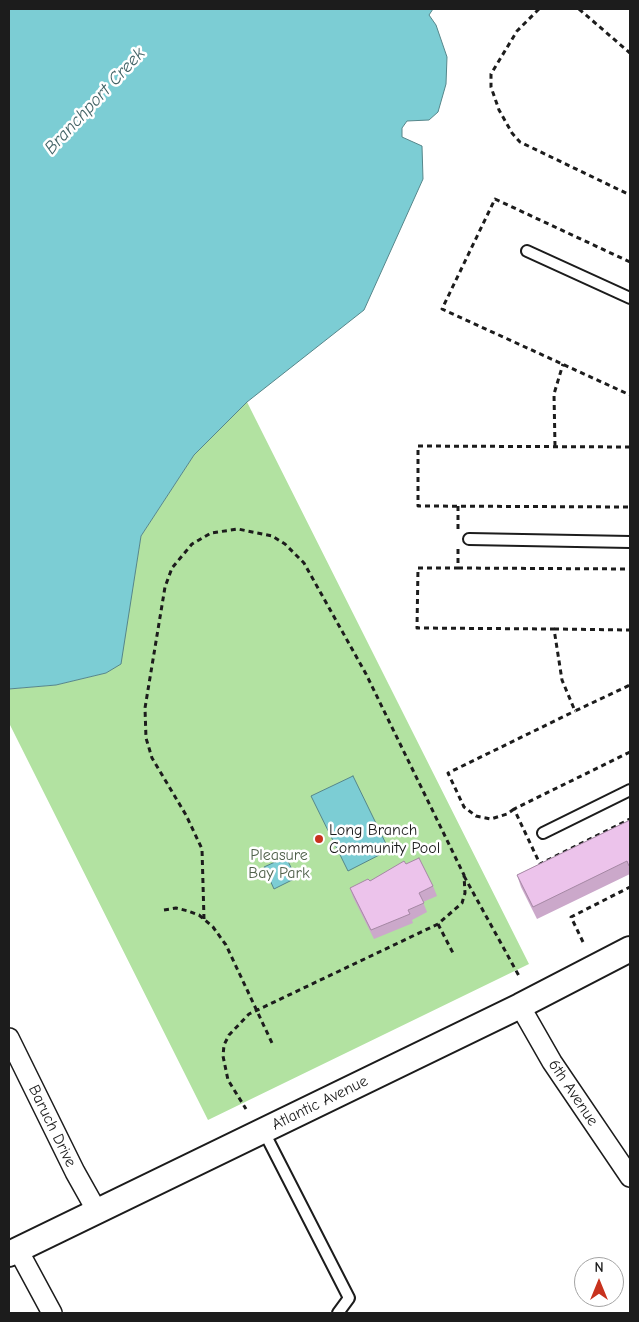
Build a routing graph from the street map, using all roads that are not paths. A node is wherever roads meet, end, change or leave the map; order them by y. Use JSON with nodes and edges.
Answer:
{"nodes":[{"id":1,"x":527,"y":251,"type":"dead end"},
{"id":2,"x":630,"y":298,"type":"edge"},
{"id":3,"x":469,"y":540,"type":"dead end"},
{"id":4,"x":630,"y":542,"type":"edge"},
{"id":5,"x":630,"y":790,"type":"edge"},
{"id":6,"x":543,"y":833,"type":"dead end"},
{"id":7,"x":630,"y":949,"type":"edge"},
{"id":8,"x":520,"y":1006,"type":"junction"},
{"id":9,"x":9,"y":1038,"type":"edge"},
{"id":10,"x":263,"y":1130,"type":"junction"},
{"id":11,"x":630,"y":1177,"type":"edge"},
{"id":12,"x":98,"y":1213,"type":"junction"},
{"id":13,"x":13,"y":1252,"type":"edge"},
{"id":14,"x":52,"y":1313,"type":"edge"},
{"id":15,"x":338,"y":1313,"type":"edge"}],
"edges":[{"from":1,"to":2,"type":"lane"},
{"from":3,"to":4,"type":"lane"},
{"from":5,"to":6,"type":"lane"},
{"from":7,"to":8,"type":"street","name":"Atlantic Avenue"},
{"from":8,"to":10,"type":"street","name":"Atlantic Avenue"},
{"from":8,"to":11,"type":"street","name":"6th Avenue"},
{"from":9,"to":12,"type":"street","name":"Baruch Drive"},
{"from":10,"to":12,"type":"street","name":"Atlantic Avenue"},
{"from":10,"to":15,"type":"lane"},
{"from":12,"to":13,"type":"street","name":"Atlantic Avenue"},
{"from":13,"to":14,"type":"street"}]}
